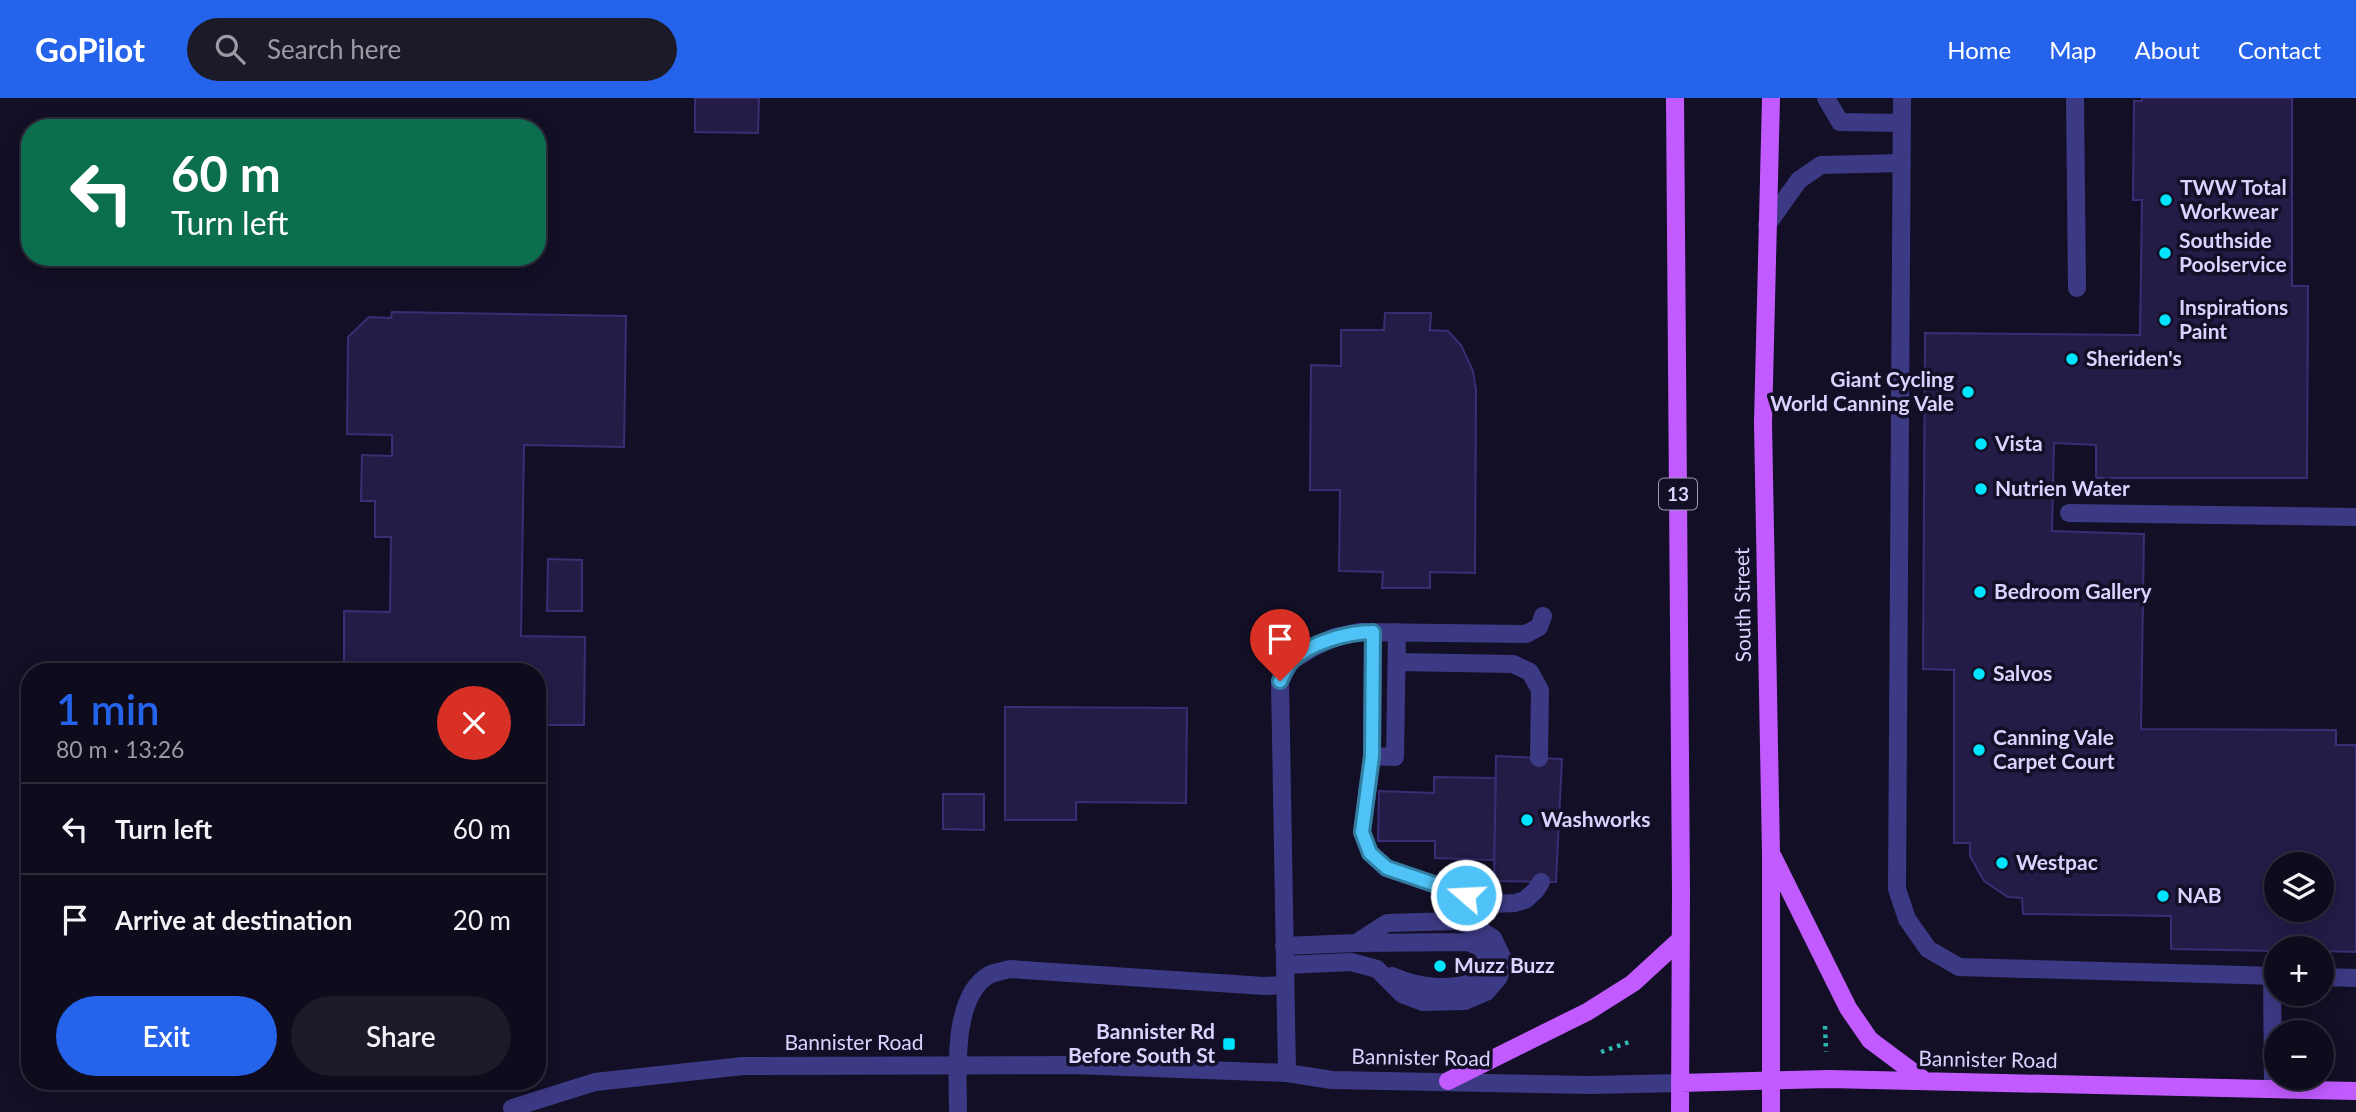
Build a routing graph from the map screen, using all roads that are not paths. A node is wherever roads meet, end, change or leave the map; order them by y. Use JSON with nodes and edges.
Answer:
{"nodes":[{"id":1,"x":1675,"y":98,"type":"edge"},
{"id":2,"x":1772,"y":98,"type":"edge"},
{"id":3,"x":1826,"y":98,"type":"edge"},
{"id":4,"x":1902,"y":98,"type":"edge"},
{"id":5,"x":2075,"y":98,"type":"edge"},
{"id":6,"x":1902,"y":123,"type":"junction"},
{"id":7,"x":1902,"y":163,"type":"junction"},
{"id":8,"x":1767,"y":225,"type":"junction"},
{"id":9,"x":2077,"y":288,"type":"dead end"},
{"id":10,"x":2069,"y":513,"type":"dead end"},
{"id":11,"x":2356,"y":517,"type":"edge"},
{"id":12,"x":1543,"y":616,"type":"dead end"},
{"id":13,"x":1373,"y":632,"type":"junction"},
{"id":14,"x":1397,"y":632,"type":"junction"},
{"id":15,"x":1397,"y":662,"type":"junction"},
{"id":16,"x":1372,"y":756,"type":"junction"},
{"id":17,"x":1539,"y":758,"type":"dead end"},
{"id":18,"x":1771,"y":854,"type":"junction"},
{"id":19,"x":1541,"y":882,"type":"dead end"},
{"id":20,"x":1681,"y":939,"type":"junction"},
{"id":21,"x":1284,"y":946,"type":"junction"},
{"id":22,"x":1284,"y":965,"type":"junction"},
{"id":23,"x":2264,"y":976,"type":"edge"},
{"id":24,"x":2334,"y":977,"type":"edge"},
{"id":25,"x":2356,"y":978,"type":"edge"},
{"id":26,"x":1285,"y":985,"type":"junction"},
{"id":27,"x":958,"y":1066,"type":"junction"},
{"id":28,"x":1287,"y":1073,"type":"junction"},
{"id":29,"x":1448,"y":1081,"type":"junction"},
{"id":30,"x":1771,"y":1081,"type":"junction"},
{"id":31,"x":1925,"y":1081,"type":"junction"},
{"id":32,"x":1680,"y":1083,"type":"junction"},
{"id":33,"x":2264,"y":1088,"type":"edge"},
{"id":34,"x":2328,"y":1090,"type":"edge"},
{"id":35,"x":2356,"y":1091,"type":"edge"},
{"id":36,"x":532,"y":1112,"type":"edge"},
{"id":37,"x":958,"y":1112,"type":"edge"},
{"id":38,"x":1680,"y":1112,"type":"edge"},
{"id":39,"x":1771,"y":1112,"type":"edge"}],
"edges":[{"from":1,"to":20,"type":"main road","number":"13"},
{"from":2,"to":8,"type":"main road","name":"South Street"},
{"from":3,"to":6,"type":"street"},
{"from":4,"to":6,"type":"street"},
{"from":5,"to":9,"type":"street"},
{"from":6,"to":7,"type":"street"},
{"from":7,"to":8,"type":"street"},
{"from":7,"to":23,"type":"street"},
{"from":8,"to":18,"type":"main road","name":"South Street"},
{"from":10,"to":11,"type":"street"},
{"from":12,"to":14,"type":"street"},
{"from":13,"to":14,"type":"street"},
{"from":13,"to":16,"type":"street"},
{"from":13,"to":21,"type":"street"},
{"from":14,"to":15,"type":"street"},
{"from":15,"to":16,"type":"street"},
{"from":15,"to":17,"type":"street"},
{"from":16,"to":19,"type":"street"},
{"from":18,"to":30,"type":"main road","name":"South Street"},
{"from":18,"to":31,"type":"main road"},
{"from":20,"to":29,"type":"main road"},
{"from":20,"to":32,"type":"main road","number":"13"},
{"from":21,"to":22,"type":"street"},
{"from":21,"to":22,"type":"street"},
{"from":22,"to":26,"type":"street"},
{"from":24,"to":25,"type":"street"},
{"from":26,"to":27,"type":"street"},
{"from":26,"to":28,"type":"street"},
{"from":27,"to":28,"type":"street","name":"Bannister Road"},
{"from":27,"to":36,"type":"street","name":"Bannister Road"},
{"from":27,"to":37,"type":"street"},
{"from":28,"to":29,"type":"street","name":"Bannister Road"},
{"from":29,"to":32,"type":"street","name":"Bannister Road"},
{"from":30,"to":31,"type":"main road","name":"Bannister Road"},
{"from":30,"to":32,"type":"main road","name":"Bannister Road"},
{"from":30,"to":39,"type":"main road","name":"South Street"},
{"from":31,"to":33,"type":"main road","name":"Bannister Road"},
{"from":32,"to":38,"type":"main road","number":"13"},
{"from":34,"to":35,"type":"main road","name":"Bannister Road"}]}
